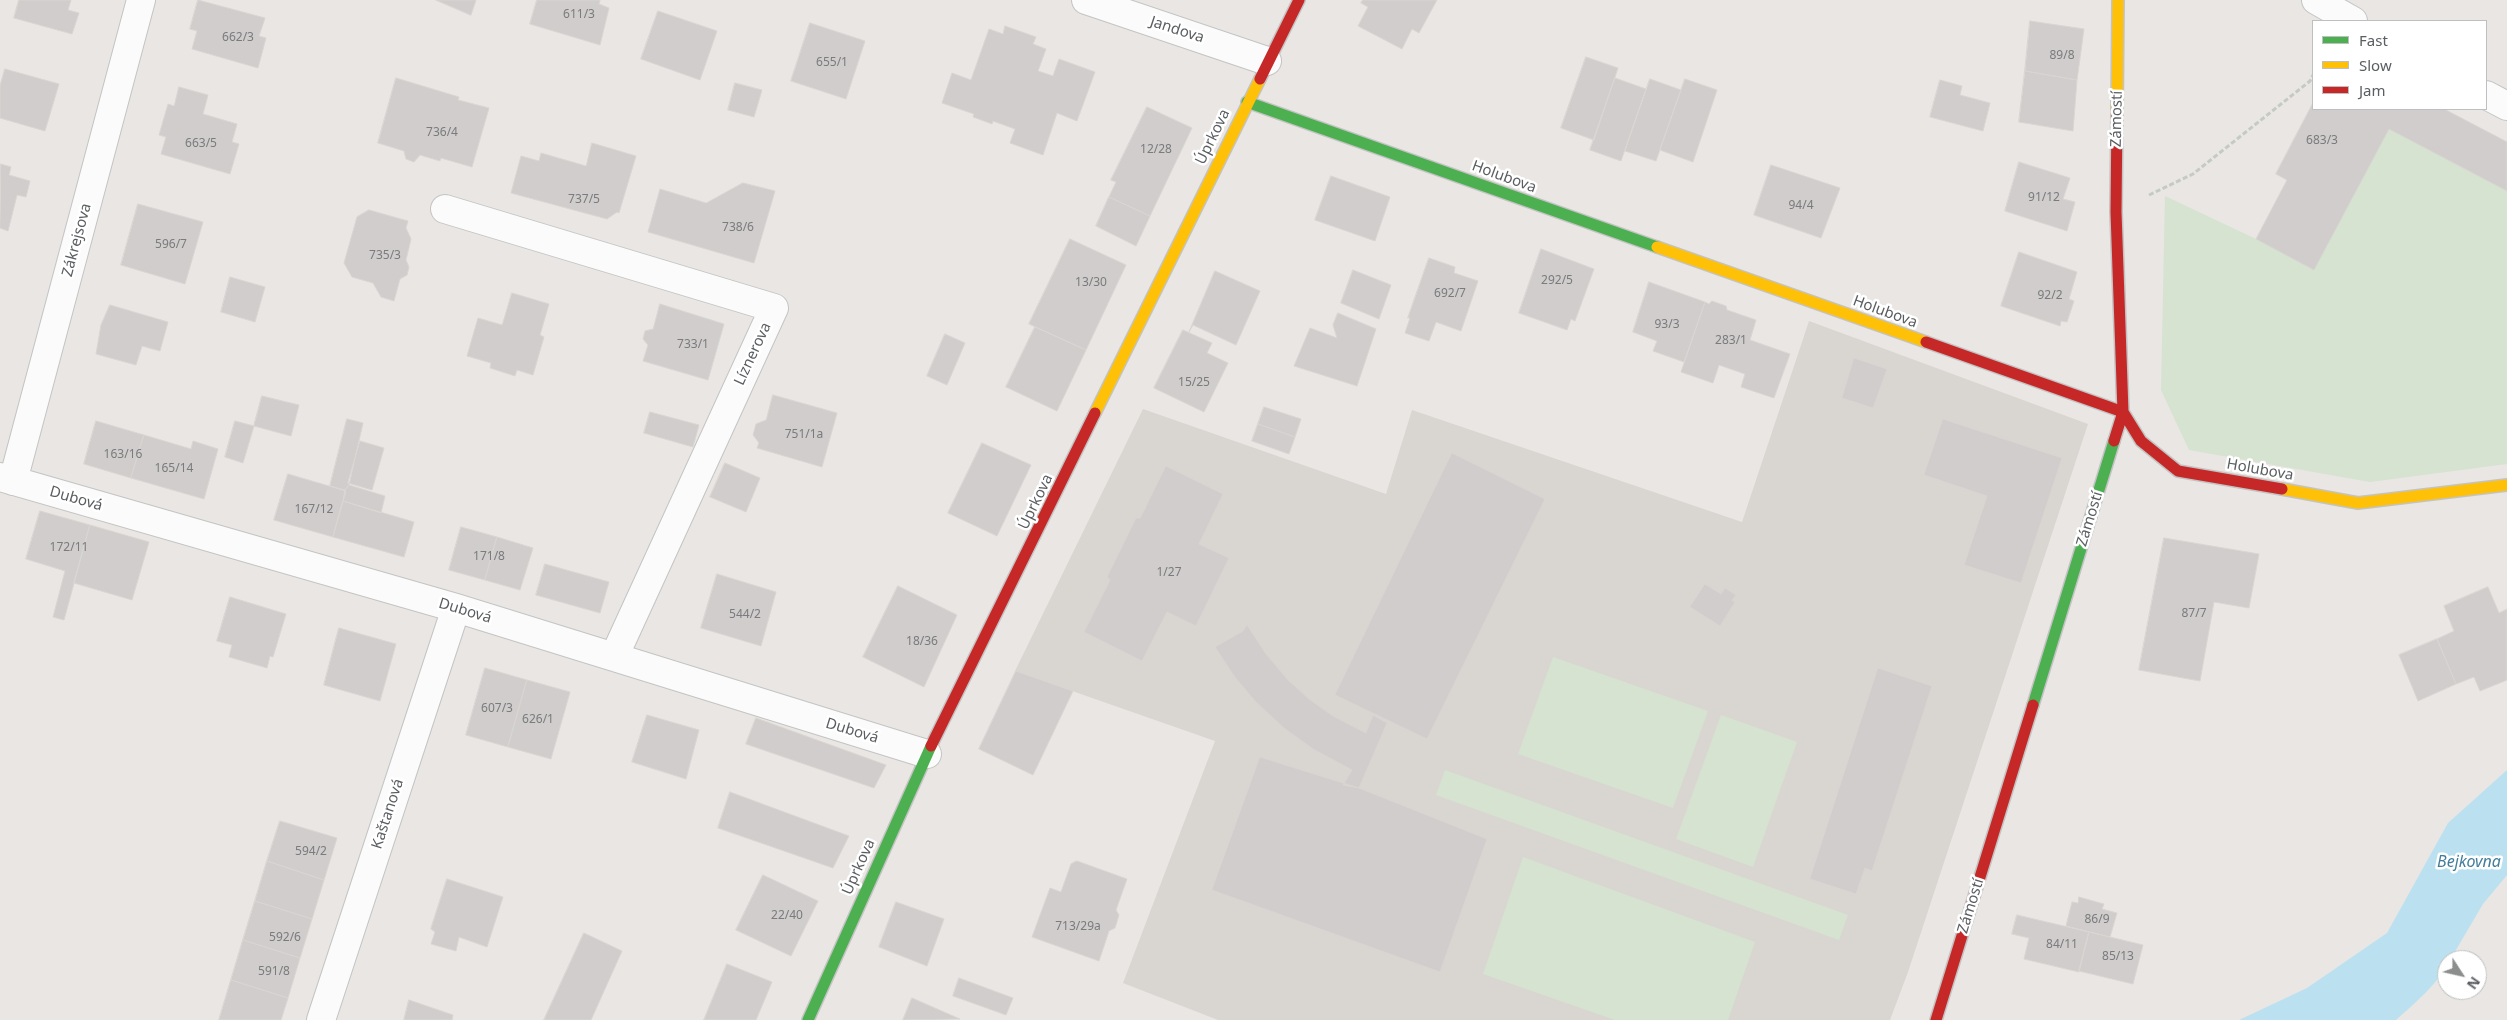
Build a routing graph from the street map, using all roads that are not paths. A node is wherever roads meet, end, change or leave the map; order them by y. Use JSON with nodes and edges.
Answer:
{"nodes":[{"id":1,"x":141,"y":0,"type":"edge"},
{"id":2,"x":1086,"y":0,"type":"edge"},
{"id":3,"x":1299,"y":0,"type":"edge"},
{"id":4,"x":2118,"y":0,"type":"edge"},
{"id":5,"x":2316,"y":0,"type":"edge"},
{"id":6,"x":2351,"y":20,"type":"edge"},
{"id":7,"x":1267,"y":61,"type":"junction"},
{"id":8,"x":2487,"y":95,"type":"edge"},
{"id":9,"x":1247,"y":102,"type":"junction"},
{"id":10,"x":2507,"y":106,"type":"edge"},
{"id":11,"x":445,"y":209,"type":"dead end"},
{"id":12,"x":2123,"y":412,"type":"junction"},
{"id":13,"x":7,"y":479,"type":"edge"},
{"id":14,"x":2507,"y":485,"type":"edge"},
{"id":15,"x":456,"y":608,"type":"junction"},
{"id":16,"x":614,"y":657,"type":"junction"},
{"id":17,"x":927,"y":754,"type":"junction"},
{"id":18,"x":321,"y":1020,"type":"edge"},
{"id":19,"x":808,"y":1020,"type":"edge"},
{"id":20,"x":1936,"y":1020,"type":"edge"}],
"edges":[{"from":1,"to":13,"type":"street","name":"Zákrejsova"},
{"from":2,"to":7,"type":"street","name":"Jandova"},
{"from":3,"to":7,"type":"street","name":"Úprkova"},
{"from":4,"to":12,"type":"street","name":"Zámostí"},
{"from":5,"to":6,"type":"street"},
{"from":7,"to":9,"type":"street","name":"Úprkova"},
{"from":8,"to":10,"type":"street"},
{"from":9,"to":12,"type":"street","name":"Holubova"},
{"from":9,"to":17,"type":"street","name":"Úprkova"},
{"from":11,"to":16,"type":"street","name":"Líznerova"},
{"from":12,"to":14,"type":"street","name":"Holubova"},
{"from":12,"to":20,"type":"street","name":"Zámostí"},
{"from":13,"to":15,"type":"street","name":"Dubová"},
{"from":15,"to":16,"type":"street","name":"Dubová"},
{"from":15,"to":18,"type":"street","name":"Kaštanová"},
{"from":16,"to":17,"type":"street","name":"Dubová"},
{"from":17,"to":19,"type":"street","name":"Úprkova"}]}
